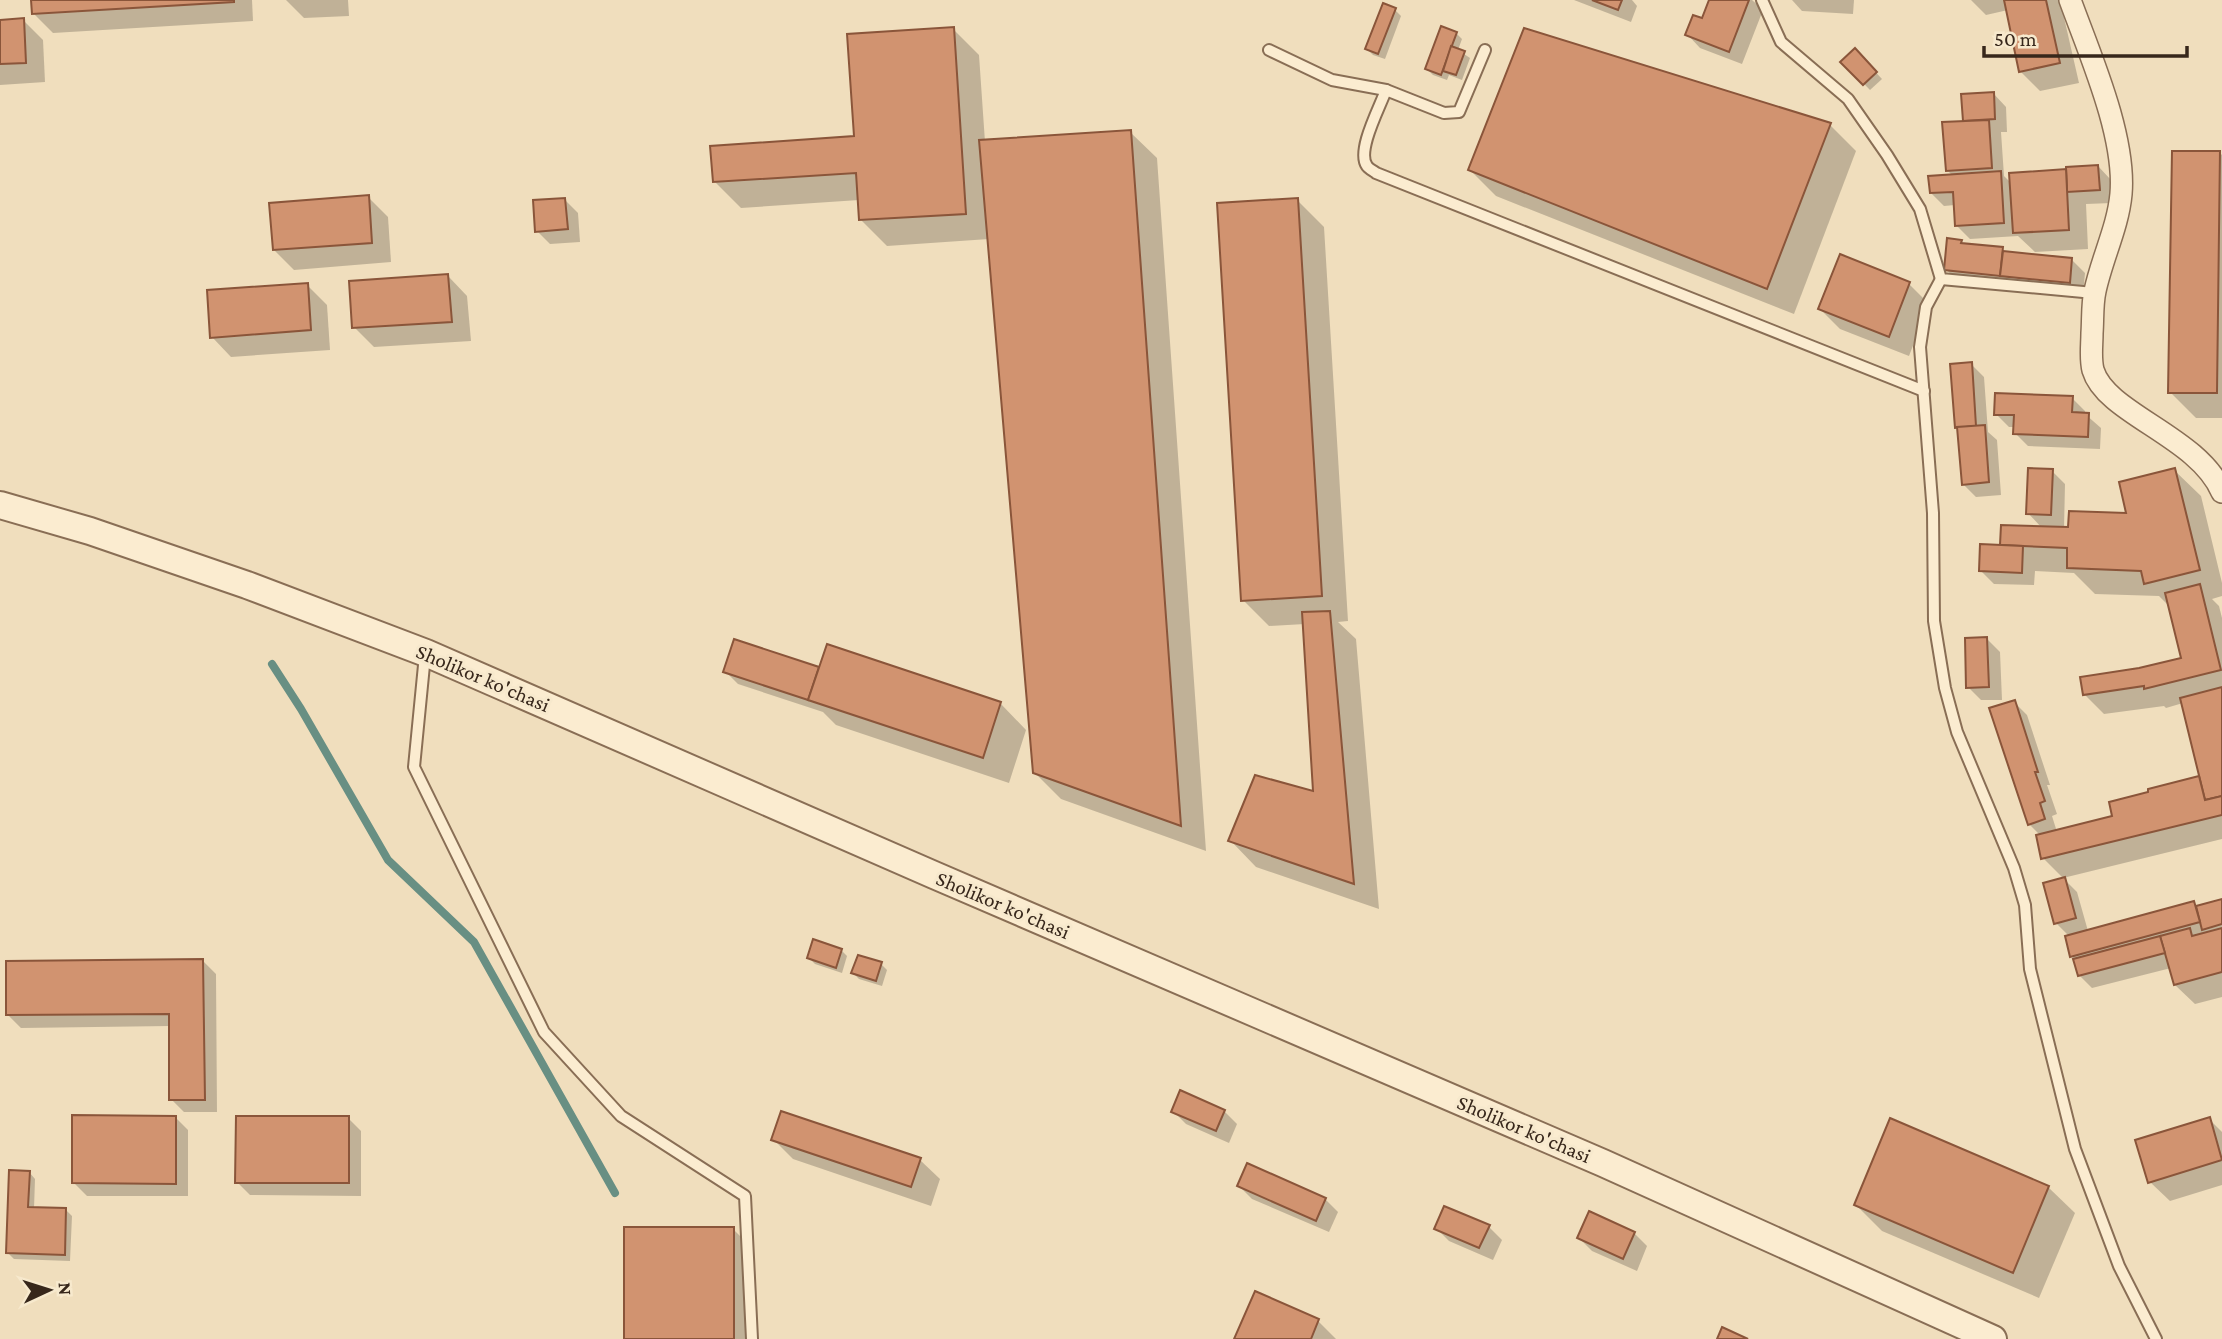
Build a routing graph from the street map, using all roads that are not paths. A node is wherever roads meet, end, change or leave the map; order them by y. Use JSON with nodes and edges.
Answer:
{"nodes":[{"id":1,"x":1762,"y":0,"type":"edge"},
{"id":2,"x":2070,"y":0,"type":"edge"},
{"id":3,"x":1269,"y":50,"type":"dead end"},
{"id":4,"x":1485,"y":50,"type":"dead end"},
{"id":5,"x":1386,"y":90,"type":"junction"},
{"id":6,"x":1941,"y":279,"type":"junction"},
{"id":7,"x":2094,"y":293,"type":"junction"},
{"id":8,"x":1924,"y":391,"type":"junction"},
{"id":9,"x":2222,"y":492,"type":"edge"},
{"id":10,"x":0,"y":505,"type":"edge"},
{"id":11,"x":426,"y":653,"type":"junction"},
{"id":12,"x":752,"y":1339,"type":"edge"},
{"id":13,"x":1993,"y":1339,"type":"edge"},
{"id":14,"x":2157,"y":1339,"type":"edge"}],
"edges":[{"from":1,"to":6,"type":"lane"},
{"from":2,"to":7,"type":"street"},
{"from":3,"to":5,"type":"lane"},
{"from":4,"to":5,"type":"lane"},
{"from":5,"to":8,"type":"lane"},
{"from":6,"to":7,"type":"lane"},
{"from":6,"to":8,"type":"lane"},
{"from":7,"to":9,"type":"street"},
{"from":8,"to":14,"type":"lane"},
{"from":10,"to":11,"type":"street","name":"Sholikor ko'chasi"},
{"from":11,"to":12,"type":"lane"},
{"from":11,"to":13,"type":"street","name":"Sholikor ko'chasi"}]}
